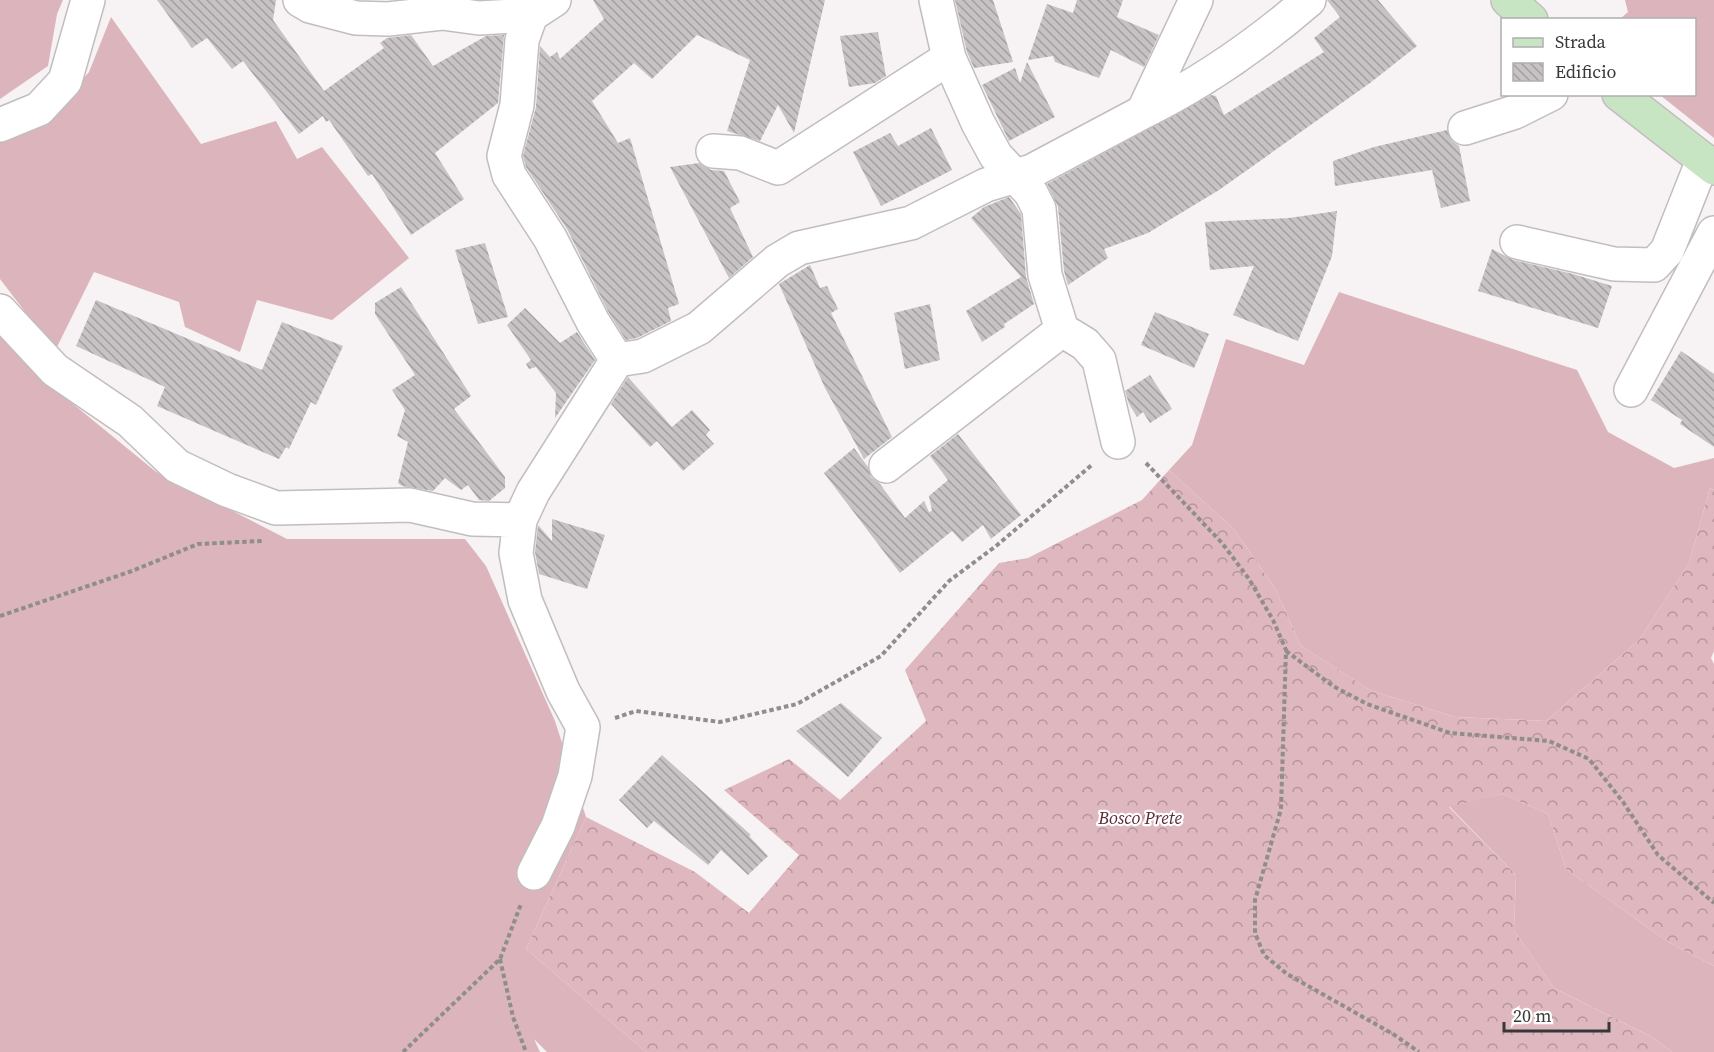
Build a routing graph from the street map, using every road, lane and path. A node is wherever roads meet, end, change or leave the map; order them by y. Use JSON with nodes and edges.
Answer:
{"nodes":[{"id":1,"x":87,"y":0,"type":"edge"},
{"id":2,"x":300,"y":0,"type":"edge"},
{"id":3,"x":936,"y":0,"type":"edge"},
{"id":4,"x":1196,"y":0,"type":"edge"},
{"id":5,"x":1309,"y":0,"type":"edge"},
{"id":6,"x":1508,"y":0,"type":"edge"},
{"id":7,"x":542,"y":7,"type":"edge"},
{"id":8,"x":1529,"y":18,"type":"edge"},
{"id":9,"x":949,"y":58,"type":"junction"},
{"id":10,"x":1547,"y":96,"type":"edge"},
{"id":11,"x":1622,"y":96,"type":"edge"},
{"id":12,"x":1143,"y":112,"type":"junction"},
{"id":13,"x":0,"y":125,"type":"edge"},
{"id":14,"x":1465,"y":128,"type":"dead end"},
{"id":15,"x":713,"y":151,"type":"dead end"},
{"id":16,"x":1708,"y":164,"type":"edge"},
{"id":17,"x":1015,"y":177,"type":"junction"},
{"id":18,"x":1714,"y":234,"type":"edge"},
{"id":19,"x":1517,"y":242,"type":"dead end"},
{"id":20,"x":0,"y":310,"type":"edge"},
{"id":21,"x":1062,"y":330,"type":"junction"},
{"id":22,"x":617,"y":360,"type":"junction"},
{"id":23,"x":1631,"y":390,"type":"dead end"},
{"id":24,"x":1118,"y":442,"type":"junction"},
{"id":25,"x":886,"y":466,"type":"dead end"},
{"id":26,"x":520,"y":520,"type":"junction"},
{"id":27,"x":265,"y":540,"type":"dead end"},
{"id":28,"x":0,"y":616,"type":"edge"},
{"id":29,"x":1286,"y":650,"type":"junction"},
{"id":30,"x":583,"y":727,"type":"junction"},
{"id":31,"x":534,"y":873,"type":"joint"},
{"id":32,"x":1714,"y":903,"type":"edge"},
{"id":33,"x":500,"y":959,"type":"junction"},
{"id":34,"x":403,"y":1052,"type":"edge"},
{"id":35,"x":526,"y":1052,"type":"edge"},
{"id":36,"x":1419,"y":1052,"type":"edge"}],
"edges":[{"from":1,"to":13,"type":"street"},
{"from":2,"to":7,"type":"street"},
{"from":3,"to":9,"type":"street"},
{"from":4,"to":12,"type":"street"},
{"from":5,"to":12,"type":"street"},
{"from":6,"to":8,"type":"main road"},
{"from":7,"to":22,"type":"street"},
{"from":9,"to":15,"type":"street"},
{"from":9,"to":17,"type":"street"},
{"from":10,"to":14,"type":"street"},
{"from":11,"to":16,"type":"main road"},
{"from":12,"to":17,"type":"street"},
{"from":16,"to":19,"type":"street"},
{"from":17,"to":21,"type":"street"},
{"from":17,"to":22,"type":"street"},
{"from":18,"to":23,"type":"street"},
{"from":20,"to":26,"type":"street"},
{"from":21,"to":24,"type":"street"},
{"from":21,"to":25,"type":"street"},
{"from":22,"to":26,"type":"street"},
{"from":24,"to":29,"type":"path"},
{"from":24,"to":30,"type":"path"},
{"from":26,"to":30,"type":"street"},
{"from":27,"to":28,"type":"path"},
{"from":29,"to":32,"type":"path"},
{"from":29,"to":36,"type":"path"},
{"from":30,"to":31,"type":"street"},
{"from":31,"to":33,"type":"path"},
{"from":33,"to":34,"type":"path"},
{"from":33,"to":35,"type":"path"}]}
